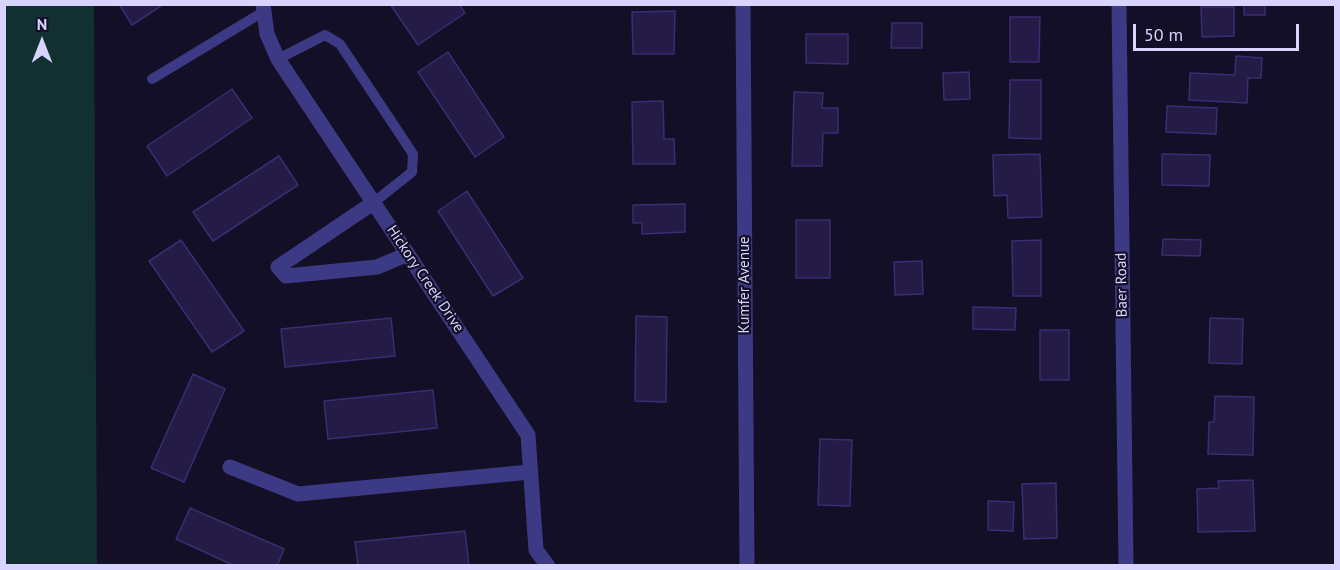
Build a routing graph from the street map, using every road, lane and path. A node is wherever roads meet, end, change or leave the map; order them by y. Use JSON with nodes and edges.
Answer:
{"nodes":[{"id":1,"x":742,"y":4,"type":"edge"},
{"id":2,"x":1119,"y":4,"type":"edge"},
{"id":3,"x":263,"y":8,"type":"edge"},
{"id":4,"x":278,"y":59,"type":"junction"},
{"id":5,"x":152,"y":79,"type":"dead end"},
{"id":6,"x":374,"y":203,"type":"junction"},
{"id":7,"x":408,"y":254,"type":"junction"},
{"id":8,"x":230,"y":467,"type":"dead end"},
{"id":9,"x":530,"y":472,"type":"junction"},
{"id":10,"x":548,"y":566,"type":"edge"},
{"id":11,"x":747,"y":566,"type":"edge"},
{"id":12,"x":1126,"y":566,"type":"edge"}],
"edges":[{"from":1,"to":11,"type":"street","name":"Kumfer Avenue"},
{"from":2,"to":12,"type":"street","name":"Baer Road"},
{"from":3,"to":4,"type":"street","name":"Hickory Creek Drive"},
{"from":3,"to":5,"type":"lane"},
{"from":4,"to":6,"type":"street","name":"Hickory Creek Drive"},
{"from":4,"to":6,"type":"lane"},
{"from":6,"to":7,"type":"street","name":"Hickory Creek Drive"},
{"from":6,"to":7,"type":"street"},
{"from":7,"to":9,"type":"street","name":"Hickory Creek Drive"},
{"from":8,"to":9,"type":"street"},
{"from":9,"to":10,"type":"street","name":"Hickory Creek Drive"}]}
